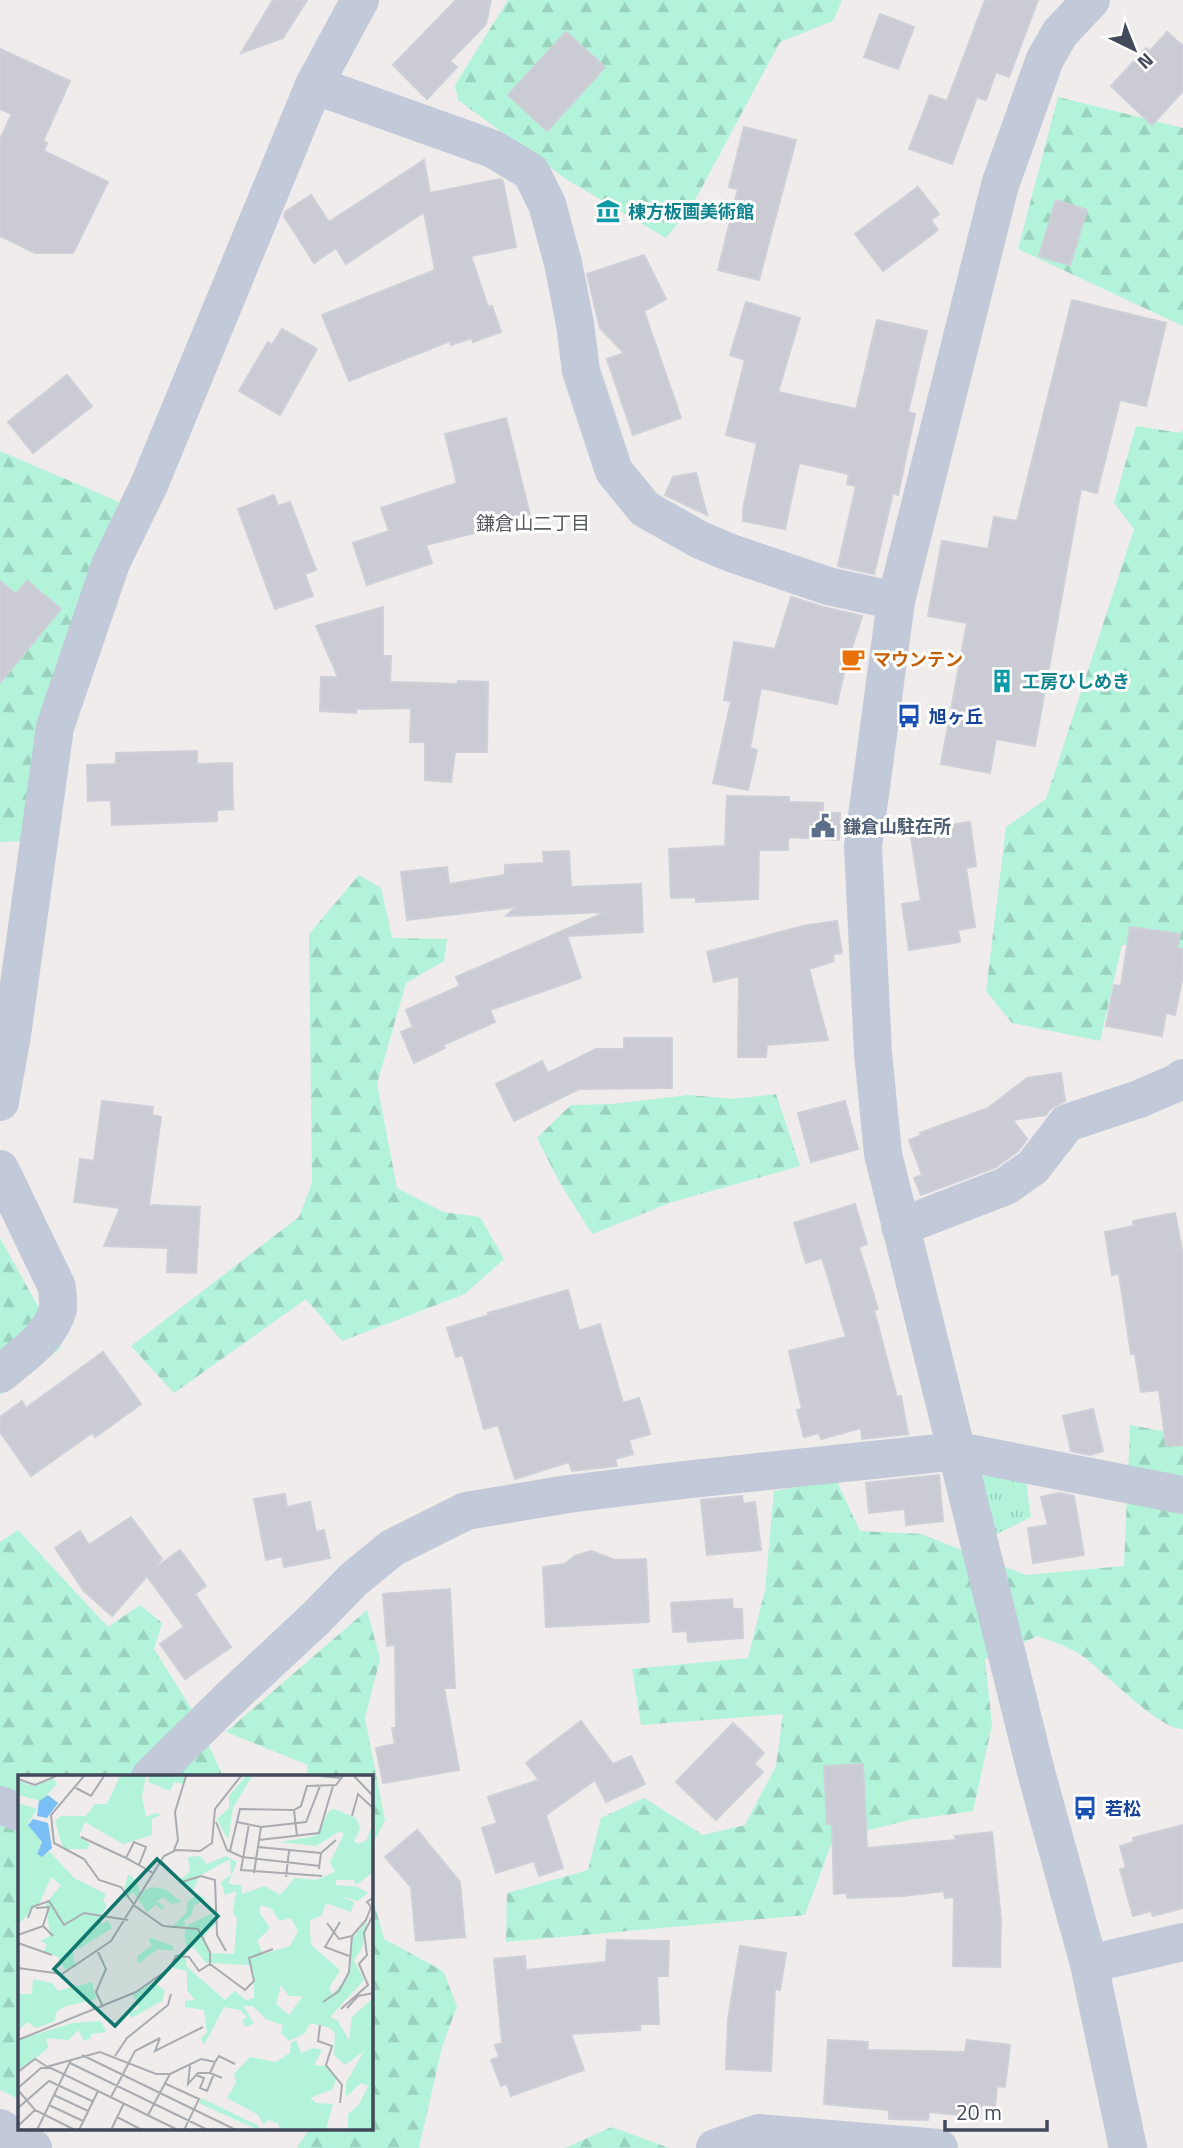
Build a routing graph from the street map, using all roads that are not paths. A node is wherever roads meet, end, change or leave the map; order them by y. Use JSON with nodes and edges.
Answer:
{"nodes":[{"id":1,"x":360,"y":0,"type":"edge"},
{"id":2,"x":1091,"y":0,"type":"edge"},
{"id":3,"x":314,"y":85,"type":"junction"},
{"id":4,"x":896,"y":601,"type":"junction"},
{"id":5,"x":1183,"y":1078,"type":"edge"},
{"id":6,"x":0,"y":1102,"type":"edge"},
{"id":7,"x":0,"y":1169,"type":"edge"},
{"id":8,"x":900,"y":1227,"type":"junction"},
{"id":9,"x":0,"y":1374,"type":"edge"},
{"id":10,"x":957,"y":1451,"type":"junction"},
{"id":11,"x":1183,"y":1495,"type":"edge"},
{"id":12,"x":152,"y":1775,"type":"edge"},
{"id":13,"x":0,"y":1805,"type":"edge"},
{"id":14,"x":18,"y":1812,"type":"edge"},
{"id":15,"x":1183,"y":1942,"type":"edge"},
{"id":16,"x":1089,"y":1964,"type":"junction"},
{"id":17,"x":0,"y":2128,"type":"edge"},
{"id":18,"x":33,"y":2148,"type":"edge"},
{"id":19,"x":715,"y":2148,"type":"edge"},
{"id":20,"x":939,"y":2148,"type":"edge"},
{"id":21,"x":1128,"y":2148,"type":"edge"}],
"edges":[{"from":1,"to":3,"type":"street"},
{"from":2,"to":4,"type":"street"},
{"from":3,"to":4,"type":"street"},
{"from":3,"to":6,"type":"street"},
{"from":4,"to":8,"type":"street"},
{"from":5,"to":8,"type":"street"},
{"from":7,"to":9,"type":"street"},
{"from":8,"to":10,"type":"street"},
{"from":10,"to":11,"type":"street"},
{"from":10,"to":12,"type":"street"},
{"from":10,"to":16,"type":"street"},
{"from":13,"to":14,"type":"street"},
{"from":15,"to":16,"type":"street"},
{"from":16,"to":21,"type":"street"},
{"from":17,"to":18,"type":"street"},
{"from":19,"to":20,"type":"street"}]}
